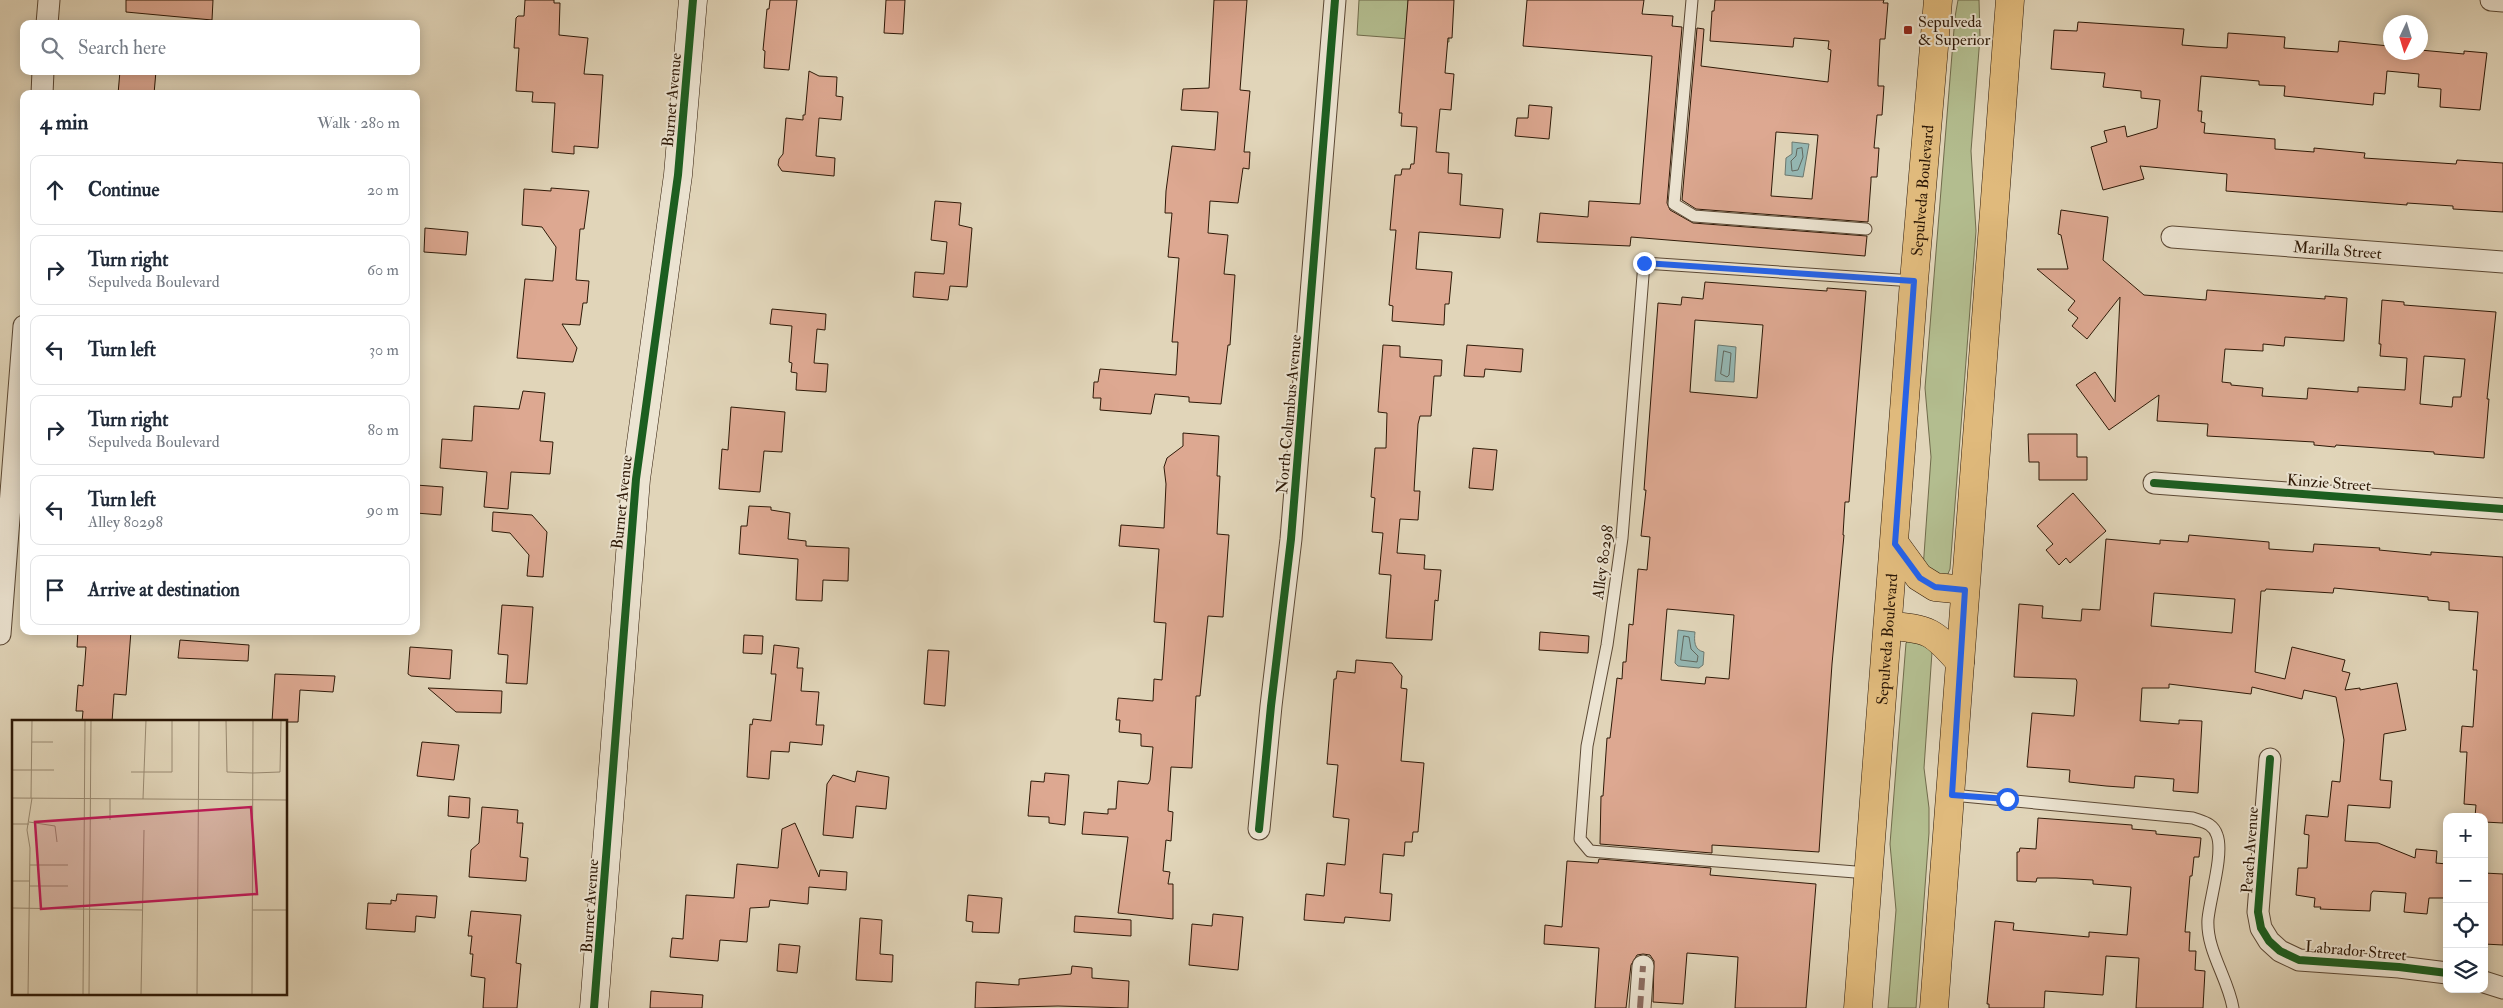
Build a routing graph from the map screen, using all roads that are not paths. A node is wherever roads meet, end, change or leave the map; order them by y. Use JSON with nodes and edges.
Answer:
{"nodes":[{"id":1,"x":49,"y":0,"type":"edge"},
{"id":2,"x":693,"y":0,"type":"edge"},
{"id":3,"x":1335,"y":0,"type":"edge"},
{"id":4,"x":1692,"y":0,"type":"edge"},
{"id":5,"x":1938,"y":0,"type":"edge"},
{"id":6,"x":2010,"y":0,"type":"edge"},
{"id":7,"x":2491,"y":0,"type":"edge"},
{"id":8,"x":2503,"y":1,"type":"edge"},
{"id":9,"x":47,"y":20,"type":"edge"},
{"id":10,"x":44,"y":75,"type":"edge"},
{"id":11,"x":42,"y":90,"type":"edge"},
{"id":12,"x":1866,"y":229,"type":"dead end"},
{"id":13,"x":2172,"y":237,"type":"dead end"},
{"id":14,"x":2503,"y":262,"type":"edge"},
{"id":15,"x":1914,"y":281,"type":"junction"},
{"id":16,"x":20,"y":377,"type":"edge"},
{"id":17,"x":2154,"y":483,"type":"dead end"},
{"id":18,"x":2503,"y":509,"type":"edge"},
{"id":19,"x":1895,"y":544,"type":"junction"},
{"id":20,"x":1965,"y":590,"type":"junction"},
{"id":21,"x":1888,"y":626,"type":"junction"},
{"id":22,"x":0,"y":634,"type":"edge"},
{"id":23,"x":1960,"y":662,"type":"junction"},
{"id":24,"x":2270,"y":759,"type":"dead end"},
{"id":25,"x":1952,"y":795,"type":"junction"},
{"id":26,"x":1260,"y":829,"type":"dead end"},
{"id":27,"x":1868,"y":873,"type":"junction"},
{"id":28,"x":2269,"y":941,"type":"joint"},
{"id":29,"x":1643,"y":966,"type":"dead end"},
{"id":30,"x":2443,"y":972,"type":"edge"},
{"id":31,"x":2488,"y":983,"type":"edge"},
{"id":32,"x":2503,"y":988,"type":"edge"},
{"id":33,"x":594,"y":1008,"type":"edge"},
{"id":34,"x":1640,"y":1008,"type":"edge"},
{"id":35,"x":1858,"y":1008,"type":"edge"},
{"id":36,"x":1934,"y":1008,"type":"edge"},
{"id":37,"x":2233,"y":1008,"type":"edge"}],
"edges":[{"from":1,"to":9,"type":"street"},
{"from":2,"to":33,"type":"street","name":"Burnet Avenue"},
{"from":3,"to":26,"type":"street","name":"North Columbus Avenue"},
{"from":4,"to":12,"type":"lane"},
{"from":5,"to":15,"type":"main road","name":"Sepulveda Boulevard"},
{"from":6,"to":20,"type":"main road"},
{"from":7,"to":8,"type":"street"},
{"from":10,"to":11,"type":"street"},
{"from":13,"to":14,"type":"street","name":"Marilla Street"},
{"from":15,"to":19,"type":"main road","name":"Sepulveda Boulevard"},
{"from":15,"to":27,"type":"lane","name":"Alley 80298"},
{"from":16,"to":22,"type":"street"},
{"from":17,"to":18,"type":"street","name":"Kinzie Street"},
{"from":19,"to":20,"type":"main road"},
{"from":19,"to":21,"type":"main road","name":"Sepulveda Boulevard"},
{"from":20,"to":23,"type":"main road"},
{"from":21,"to":23,"type":"main road"},
{"from":21,"to":27,"type":"main road","name":"Sepulveda Boulevard"},
{"from":23,"to":25,"type":"main road"},
{"from":24,"to":28,"type":"street","name":"Peach Avenue"},
{"from":25,"to":36,"type":"main road"},
{"from":25,"to":37,"type":"lane"},
{"from":27,"to":35,"type":"main road","name":"Sepulveda Boulevard"},
{"from":28,"to":30,"type":"street","name":"Labrador Street"},
{"from":29,"to":34,"type":"street"},
{"from":31,"to":32,"type":"street"}]}
